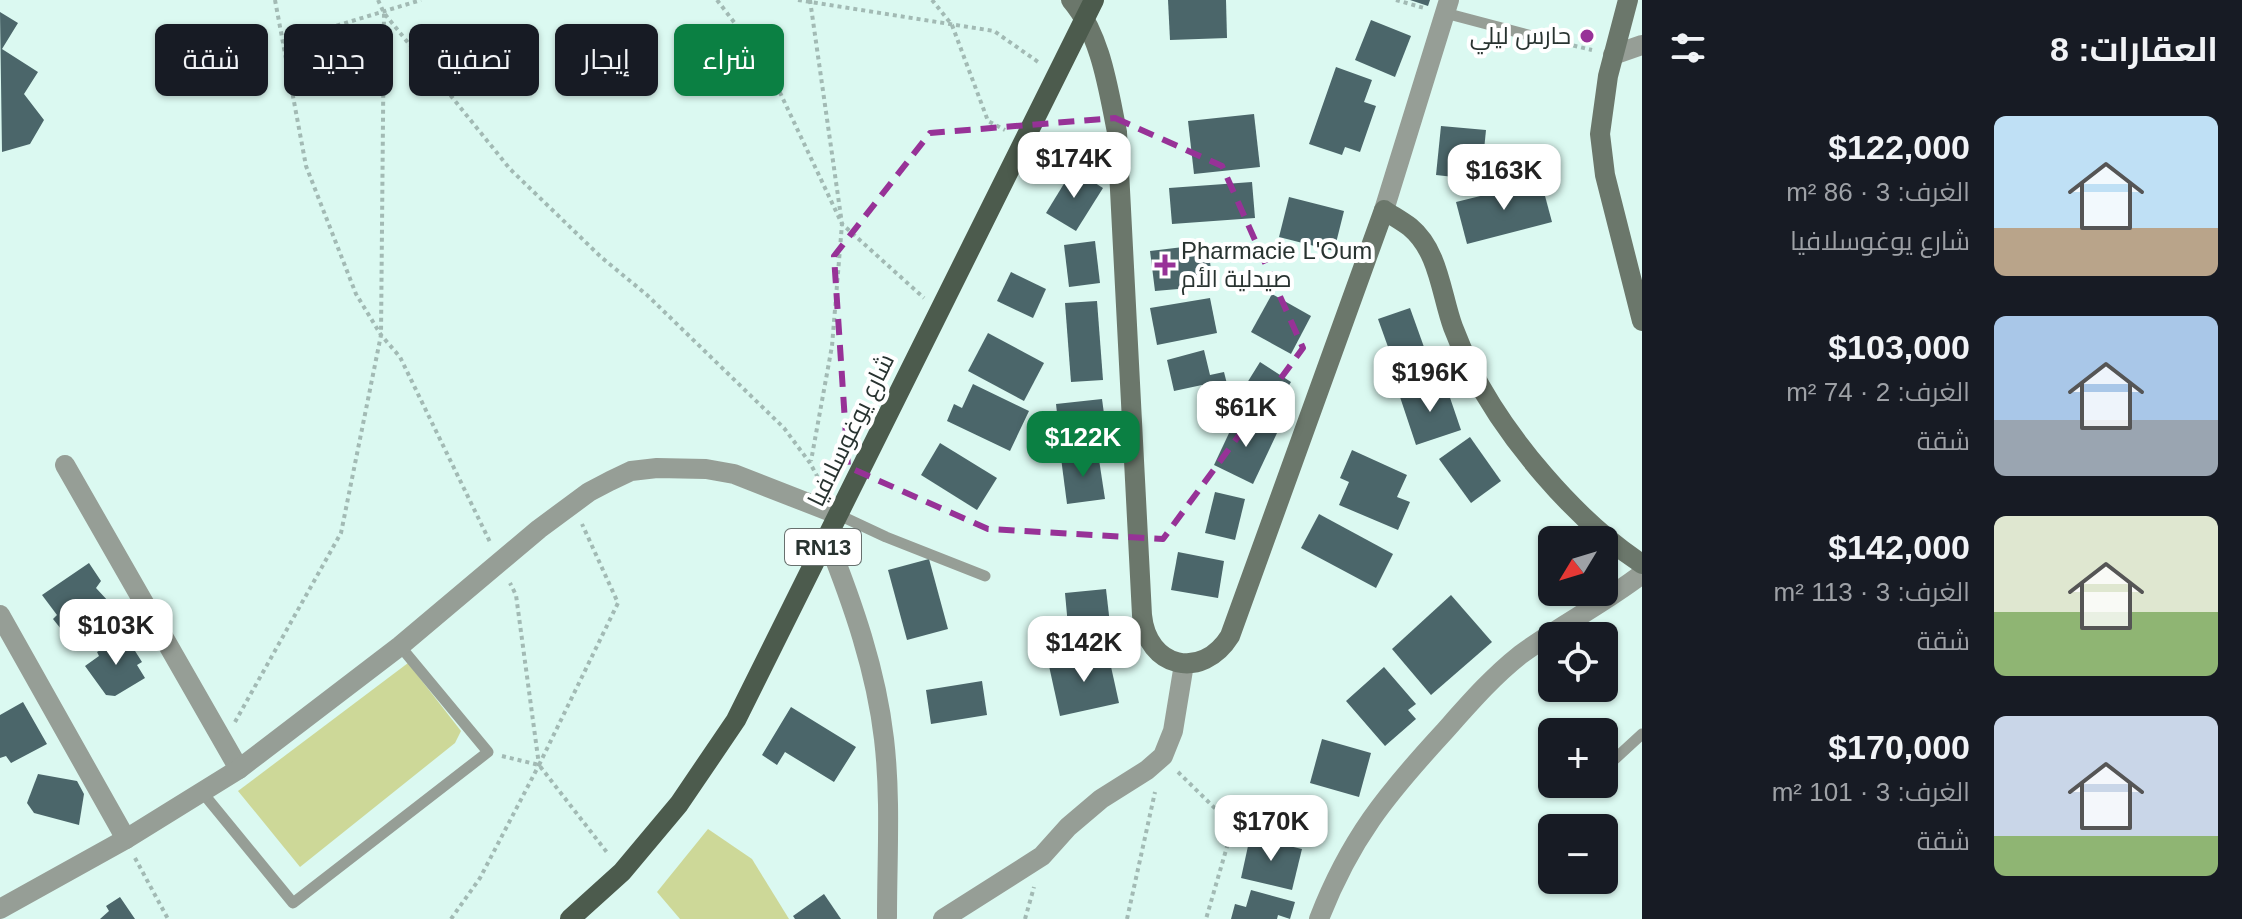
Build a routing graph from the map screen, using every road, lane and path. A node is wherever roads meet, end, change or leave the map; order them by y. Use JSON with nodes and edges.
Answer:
{"nodes":[{"id":1,"x":275,"y":0,"type":"edge"},
{"id":2,"x":378,"y":0,"type":"edge"},
{"id":3,"x":421,"y":0,"type":"edge"},
{"id":4,"x":717,"y":0,"type":"edge"},
{"id":5,"x":798,"y":0,"type":"edge"},
{"id":6,"x":932,"y":0,"type":"edge"},
{"id":7,"x":1071,"y":0,"type":"edge"},
{"id":8,"x":1396,"y":0,"type":"edge"},
{"id":9,"x":1628,"y":0,"type":"edge"},
{"id":10,"x":810,"y":1,"type":"edge"},
{"id":11,"x":1447,"y":7,"type":"edge"},
{"id":12,"x":1089,"y":8,"type":"edge"},
{"id":13,"x":384,"y":13,"type":"junction"},
{"id":14,"x":952,"y":25,"type":"junction"},
{"id":15,"x":1532,"y":36,"type":"joint"},
{"id":16,"x":283,"y":42,"type":"junction"},
{"id":17,"x":1642,"y":45,"type":"edge"},
{"id":18,"x":1613,"y":55,"type":"junction"},
{"id":19,"x":1056,"y":75,"type":"junction"},
{"id":20,"x":1023,"y":139,"type":"junction"},
{"id":21,"x":1384,"y":210,"type":"junction"},
{"id":22,"x":842,"y":224,"type":"junction"},
{"id":23,"x":937,"y":311,"type":"junction"},
{"id":24,"x":1642,"y":321,"type":"edge"},
{"id":25,"x":381,"y":335,"type":"junction"},
{"id":26,"x":810,"y":463,"type":"junction"},
{"id":27,"x":65,"y":465,"type":"dead end"},
{"id":28,"x":573,"y":504,"type":"junction"},
{"id":29,"x":839,"y":515,"type":"junction"},
{"id":30,"x":827,"y":539,"type":"junction"},
{"id":31,"x":500,"y":562,"type":"junction"},
{"id":32,"x":1642,"y":564,"type":"edge"},
{"id":33,"x":1642,"y":574,"type":"edge"},
{"id":34,"x":985,"y":576,"type":"dead end"},
{"id":35,"x":0,"y":615,"type":"edge"},
{"id":36,"x":400,"y":646,"type":"junction"},
{"id":37,"x":1184,"y":664,"type":"junction"},
{"id":38,"x":1642,"y":734,"type":"edge"},
{"id":39,"x":225,"y":742,"type":"junction"},
{"id":40,"x":488,"y":752,"type":"junction"},
{"id":41,"x":1163,"y":756,"type":"junction"},
{"id":42,"x":1618,"y":756,"type":"edge"},
{"id":43,"x":539,"y":765,"type":"junction"},
{"id":44,"x":239,"y":769,"type":"junction"},
{"id":45,"x":202,"y":792,"type":"junction"},
{"id":46,"x":126,"y":839,"type":"junction"},
{"id":47,"x":622,"y":872,"type":"junction"},
{"id":48,"x":0,"y":909,"type":"edge"},
{"id":49,"x":887,"y":917,"type":"dead end"},
{"id":50,"x":168,"y":919,"type":"edge"},
{"id":51,"x":451,"y":919,"type":"edge"},
{"id":52,"x":570,"y":919,"type":"edge"},
{"id":53,"x":943,"y":919,"type":"edge"},
{"id":54,"x":1127,"y":919,"type":"edge"},
{"id":55,"x":1206,"y":919,"type":"edge"},
{"id":56,"x":1319,"y":919,"type":"edge"}],
"edges":[{"from":1,"to":16,"type":"path"},
{"from":2,"to":13,"type":"path"},
{"from":3,"to":13,"type":"path"},
{"from":4,"to":22,"type":"path"},
{"from":5,"to":10,"type":"path"},
{"from":6,"to":14,"type":"path"},
{"from":7,"to":12,"type":"main road"},
{"from":8,"to":11,"type":"path"},
{"from":9,"to":18,"type":"main road"},
{"from":10,"to":14,"type":"path"},
{"from":10,"to":22,"type":"path"},
{"from":11,"to":15,"type":"lane"},
{"from":11,"to":21,"type":"street"},
{"from":12,"to":19,"type":"main road","name":"شارع يوغوسلافيا","number":"RN13"},
{"from":12,"to":37,"type":"main road"},
{"from":13,"to":16,"type":"path"},
{"from":13,"to":25,"type":"path"},
{"from":13,"to":26,"type":"path"},
{"from":14,"to":19,"type":"path"},
{"from":14,"to":20,"type":"path"},
{"from":15,"to":18,"type":"path"},
{"from":16,"to":25,"type":"path"},
{"from":17,"to":18,"type":"street"},
{"from":18,"to":24,"type":"main road"},
{"from":19,"to":20,"type":"main road","name":"شارع يوغوسلافيا","number":"RN13"},
{"from":20,"to":23,"type":"main road","name":"شارع يوغوسلافيا","number":"RN13"},
{"from":21,"to":32,"type":"main road"},
{"from":21,"to":37,"type":"main road"},
{"from":22,"to":23,"type":"path"},
{"from":22,"to":26,"type":"path"},
{"from":23,"to":29,"type":"main road","name":"شارع يوغوسلافيا","number":"RN13"},
{"from":25,"to":31,"type":"path"},
{"from":25,"to":39,"type":"path"},
{"from":26,"to":29,"type":"path"},
{"from":27,"to":39,"type":"street"},
{"from":28,"to":29,"type":"street"},
{"from":28,"to":31,"type":"street"},
{"from":28,"to":43,"type":"path"},
{"from":29,"to":30,"type":"main road","name":"شارع يوغوسلافيا","number":"RN13"},
{"from":29,"to":34,"type":"lane"},
{"from":30,"to":47,"type":"main road","name":"شارع يوغوسلافيا","number":"RN13"},
{"from":30,"to":49,"type":"street"},
{"from":31,"to":36,"type":"street"},
{"from":31,"to":43,"type":"path"},
{"from":33,"to":56,"type":"street"},
{"from":35,"to":46,"type":"street"},
{"from":36,"to":40,"type":"lane"},
{"from":36,"to":44,"type":"street"},
{"from":37,"to":41,"type":"street"},
{"from":38,"to":42,"type":"lane"},
{"from":39,"to":44,"type":"street"},
{"from":40,"to":43,"type":"path"},
{"from":40,"to":45,"type":"lane"},
{"from":41,"to":53,"type":"street"},
{"from":41,"to":54,"type":"path"},
{"from":41,"to":55,"type":"path"},
{"from":43,"to":47,"type":"path"},
{"from":43,"to":51,"type":"path"},
{"from":44,"to":45,"type":"street"},
{"from":45,"to":46,"type":"street"},
{"from":46,"to":48,"type":"street"},
{"from":46,"to":50,"type":"path"},
{"from":47,"to":52,"type":"main road","name":"شارع يوغوسلافيا","number":"RN13"}]}
